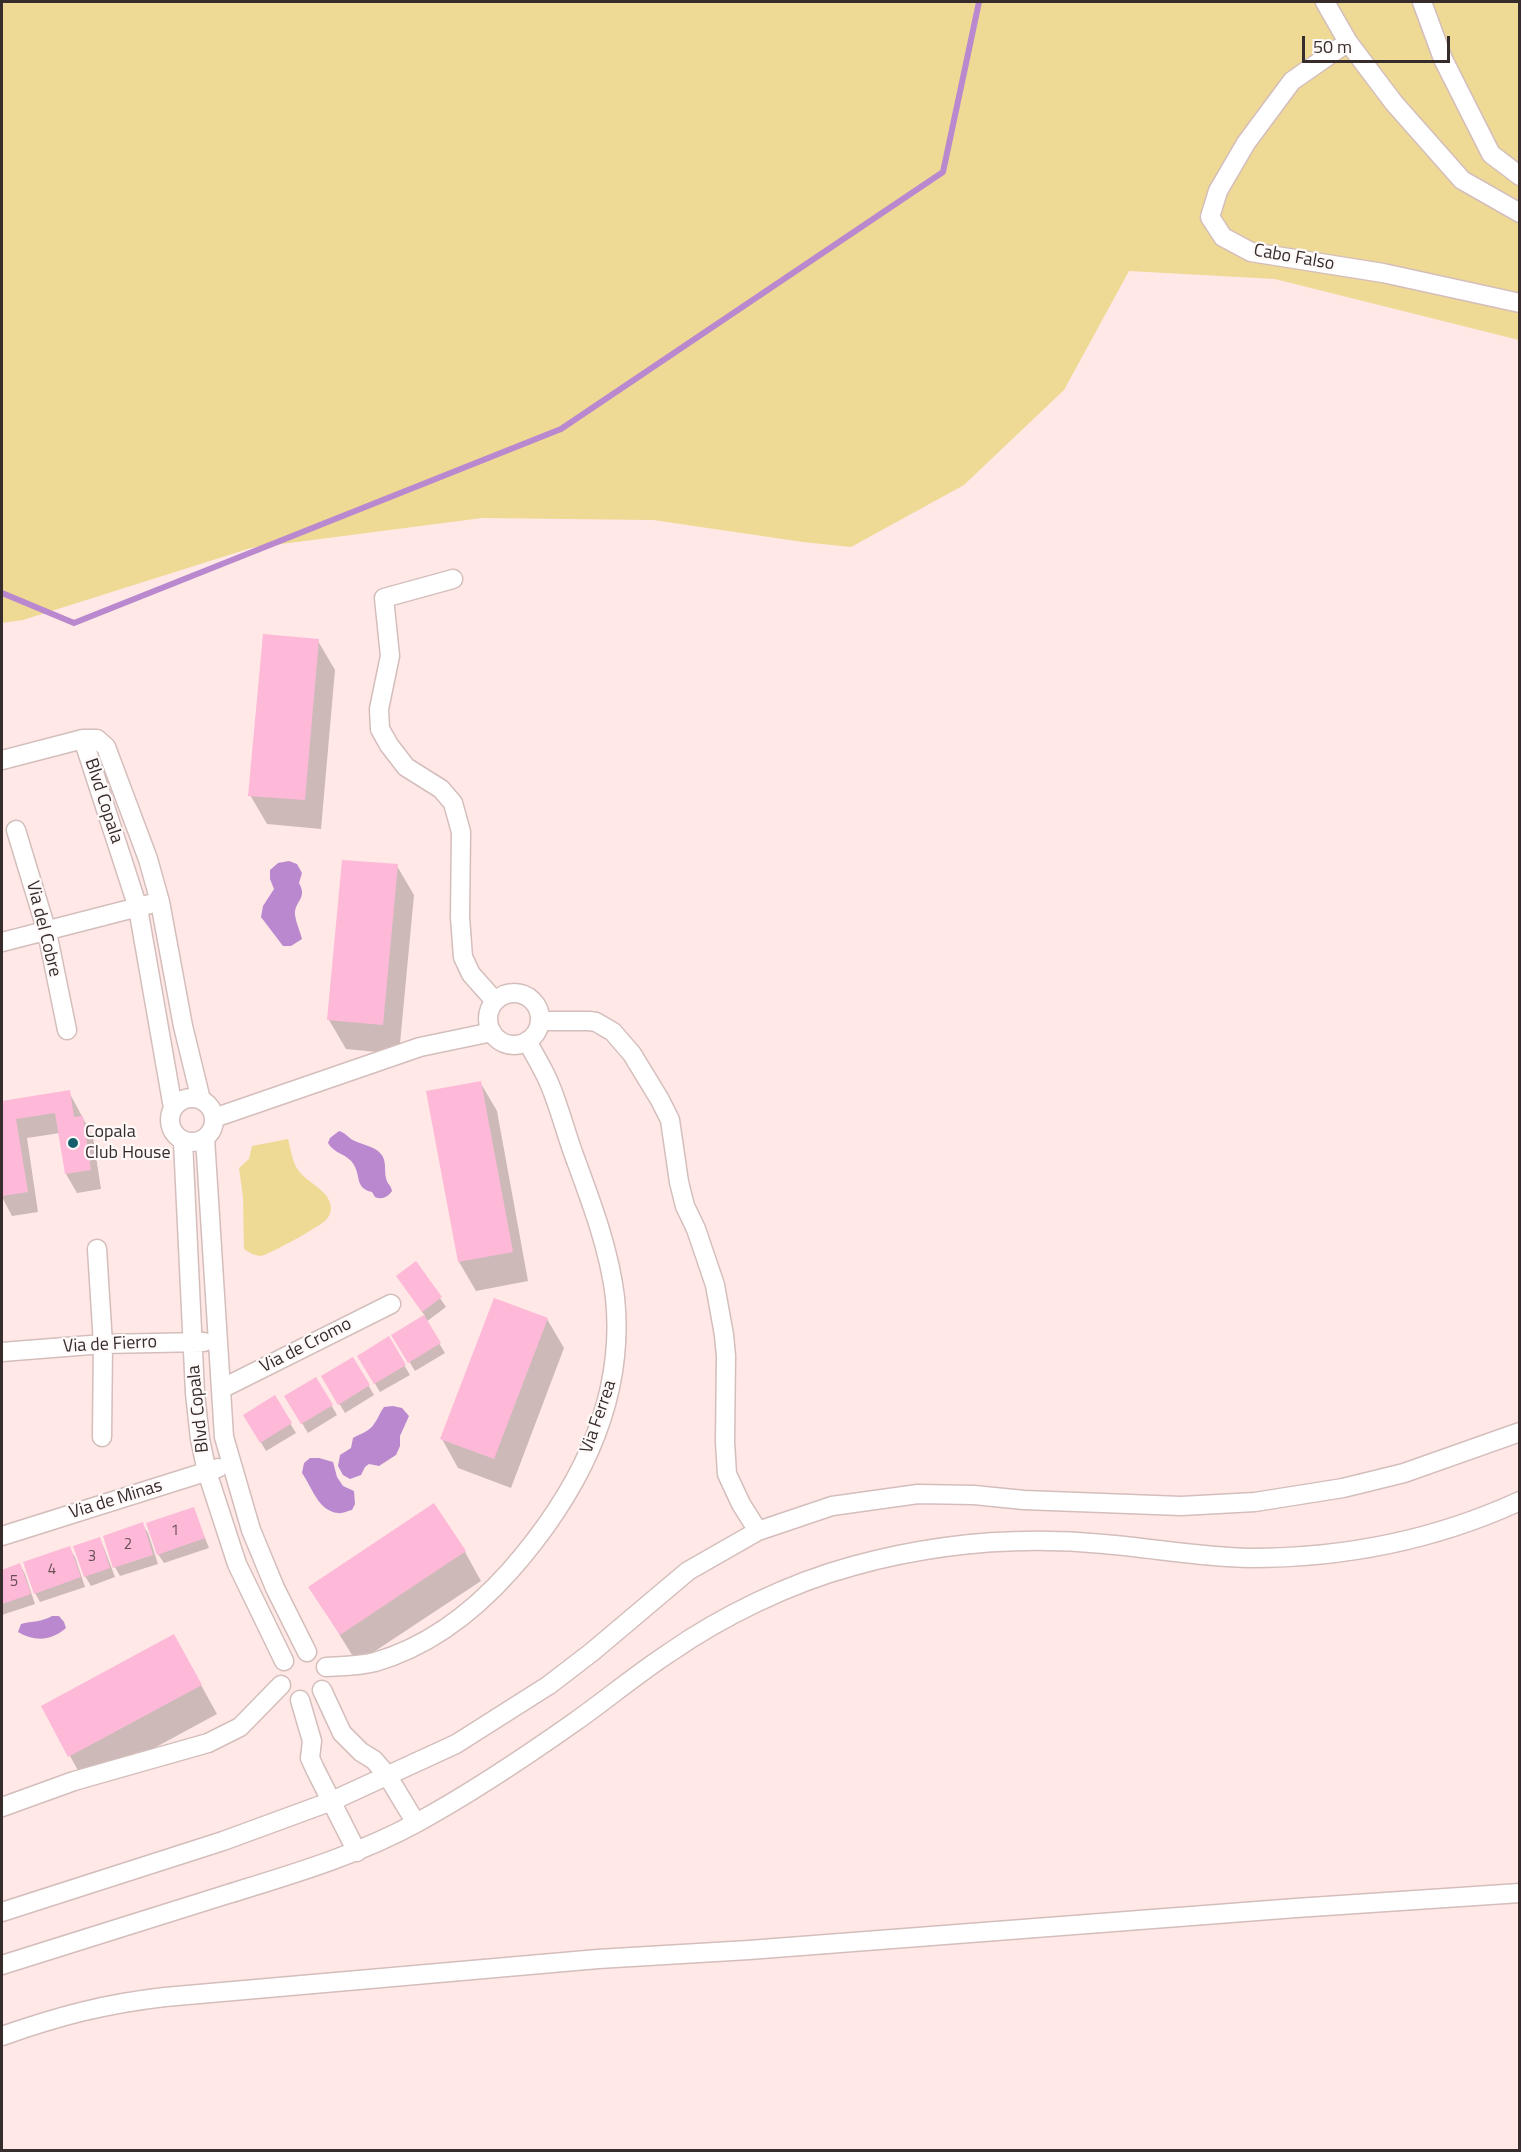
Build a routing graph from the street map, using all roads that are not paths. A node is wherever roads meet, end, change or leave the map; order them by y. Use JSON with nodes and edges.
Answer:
{"nodes":[{"id":1,"x":1325,"y":2,"type":"edge"},
{"id":2,"x":1422,"y":2,"type":"edge"},
{"id":3,"x":1348,"y":42,"type":"junction"},
{"id":4,"x":1520,"y":176,"type":"edge"},
{"id":5,"x":1520,"y":213,"type":"edge"},
{"id":6,"x":1520,"y":303,"type":"edge"},
{"id":7,"x":453,"y":579,"type":"dead end"},
{"id":8,"x":82,"y":738,"type":"junction"},
{"id":9,"x":2,"y":760,"type":"edge"},
{"id":10,"x":16,"y":830,"type":"dead end"},
{"id":11,"x":160,"y":902,"type":"junction"},
{"id":12,"x":138,"y":908,"type":"junction"},
{"id":13,"x":47,"y":932,"type":"junction"},
{"id":14,"x":2,"y":942,"type":"edge"},
{"id":15,"x":495,"y":1001,"type":"junction"},
{"id":16,"x":540,"y":1021,"type":"junction"},
{"id":17,"x":67,"y":1029,"type":"dead end"},
{"id":18,"x":492,"y":1032,"type":"junction"},
{"id":19,"x":527,"y":1041,"type":"junction"},
{"id":20,"x":201,"y":1100,"type":"junction"},
{"id":21,"x":173,"y":1108,"type":"junction"},
{"id":22,"x":214,"y":1118,"type":"junction"},
{"id":23,"x":205,"y":1138,"type":"junction"},
{"id":24,"x":183,"y":1141,"type":"junction"},
{"id":25,"x":97,"y":1249,"type":"dead end"},
{"id":26,"x":391,"y":1304,"type":"dead end"},
{"id":27,"x":194,"y":1342,"type":"junction"},
{"id":28,"x":218,"y":1343,"type":"junction"},
{"id":29,"x":103,"y":1344,"type":"junction"},
{"id":30,"x":2,"y":1352,"type":"edge"},
{"id":31,"x":221,"y":1389,"type":"junction"},
{"id":32,"x":1520,"y":1432,"type":"edge"},
{"id":33,"x":102,"y":1437,"type":"dead end"},
{"id":34,"x":231,"y":1463,"type":"junction"},
{"id":35,"x":207,"y":1472,"type":"junction"},
{"id":36,"x":1520,"y":1501,"type":"edge"},
{"id":37,"x":758,"y":1531,"type":"junction"},
{"id":38,"x":2,"y":1536,"type":"edge"},
{"id":39,"x":307,"y":1652,"type":"junction"},
{"id":40,"x":284,"y":1661,"type":"junction"},
{"id":41,"x":326,"y":1666,"type":"junction"},
{"id":42,"x":281,"y":1685,"type":"junction"},
{"id":43,"x":322,"y":1690,"type":"junction"},
{"id":44,"x":300,"y":1700,"type":"junction"},
{"id":45,"x":387,"y":1775,"type":"junction"},
{"id":46,"x":332,"y":1801,"type":"junction"},
{"id":47,"x":2,"y":1807,"type":"edge"},
{"id":48,"x":416,"y":1823,"type":"junction"},
{"id":49,"x":357,"y":1852,"type":"junction"},
{"id":50,"x":1520,"y":1893,"type":"edge"},
{"id":51,"x":2,"y":1912,"type":"edge"},
{"id":52,"x":2,"y":1965,"type":"edge"},
{"id":53,"x":2,"y":2036,"type":"edge"}],
"edges":[{"from":1,"to":3,"type":"street"},
{"from":2,"to":4,"type":"street"},
{"from":3,"to":5,"type":"street"},
{"from":3,"to":6,"type":"street","name":"Cabo Falso"},
{"from":7,"to":15,"type":"street"},
{"from":8,"to":9,"type":"street"},
{"from":8,"to":11,"type":"street","name":"Blvd Copala"},
{"from":8,"to":12,"type":"street","name":"Blvd Copala"},
{"from":10,"to":13,"type":"street","name":"Via del Cobre"},
{"from":11,"to":12,"type":"street"},
{"from":11,"to":20,"type":"street","name":"Blvd Copala"},
{"from":12,"to":13,"type":"street"},
{"from":12,"to":21,"type":"street","name":"Blvd Copala"},
{"from":13,"to":14,"type":"street"},
{"from":13,"to":17,"type":"street","name":"Via del Cobre"},
{"from":15,"to":16,"type":"street"},
{"from":15,"to":18,"type":"street"},
{"from":16,"to":19,"type":"street"},
{"from":16,"to":37,"type":"street"},
{"from":18,"to":19,"type":"street"},
{"from":18,"to":22,"type":"street"},
{"from":19,"to":41,"type":"street","name":"Via Ferrea"},
{"from":20,"to":21,"type":"street"},
{"from":20,"to":22,"type":"street","name":"Blvd Copala"},
{"from":21,"to":24,"type":"street","name":"Blvd Copala"},
{"from":22,"to":23,"type":"street","name":"Blvd Copala"},
{"from":23,"to":24,"type":"street"},
{"from":23,"to":28,"type":"street","name":"Blvd Copala"},
{"from":24,"to":27,"type":"street","name":"Blvd Copala"},
{"from":25,"to":29,"type":"street"},
{"from":26,"to":31,"type":"street","name":"Via de Cromo"},
{"from":27,"to":28,"type":"street","name":"Via de Fierro"},
{"from":27,"to":29,"type":"street","name":"Via de Fierro"},
{"from":27,"to":35,"type":"street","name":"Blvd Copala"},
{"from":28,"to":31,"type":"street","name":"Blvd Copala"},
{"from":29,"to":30,"type":"street","name":"Via de Fierro"},
{"from":29,"to":33,"type":"street"},
{"from":31,"to":34,"type":"street","name":"Blvd Copala"},
{"from":32,"to":37,"type":"street"},
{"from":34,"to":35,"type":"street","name":"Via de Minas"},
{"from":34,"to":39,"type":"street","name":"Blvd Copala"},
{"from":35,"to":38,"type":"street","name":"Via de Minas"},
{"from":35,"to":40,"type":"street","name":"Blvd Copala"},
{"from":36,"to":48,"type":"street"},
{"from":37,"to":45,"type":"street"},
{"from":39,"to":40,"type":"street"},
{"from":39,"to":41,"type":"street"},
{"from":40,"to":42,"type":"street"},
{"from":41,"to":43,"type":"street"},
{"from":42,"to":44,"type":"street"},
{"from":42,"to":47,"type":"street"},
{"from":43,"to":44,"type":"street"},
{"from":43,"to":45,"type":"street"},
{"from":44,"to":46,"type":"street"},
{"from":45,"to":46,"type":"street"},
{"from":45,"to":48,"type":"street"},
{"from":46,"to":49,"type":"street"},
{"from":46,"to":51,"type":"street"},
{"from":48,"to":49,"type":"street"},
{"from":49,"to":52,"type":"street"},
{"from":50,"to":53,"type":"street"}]}
